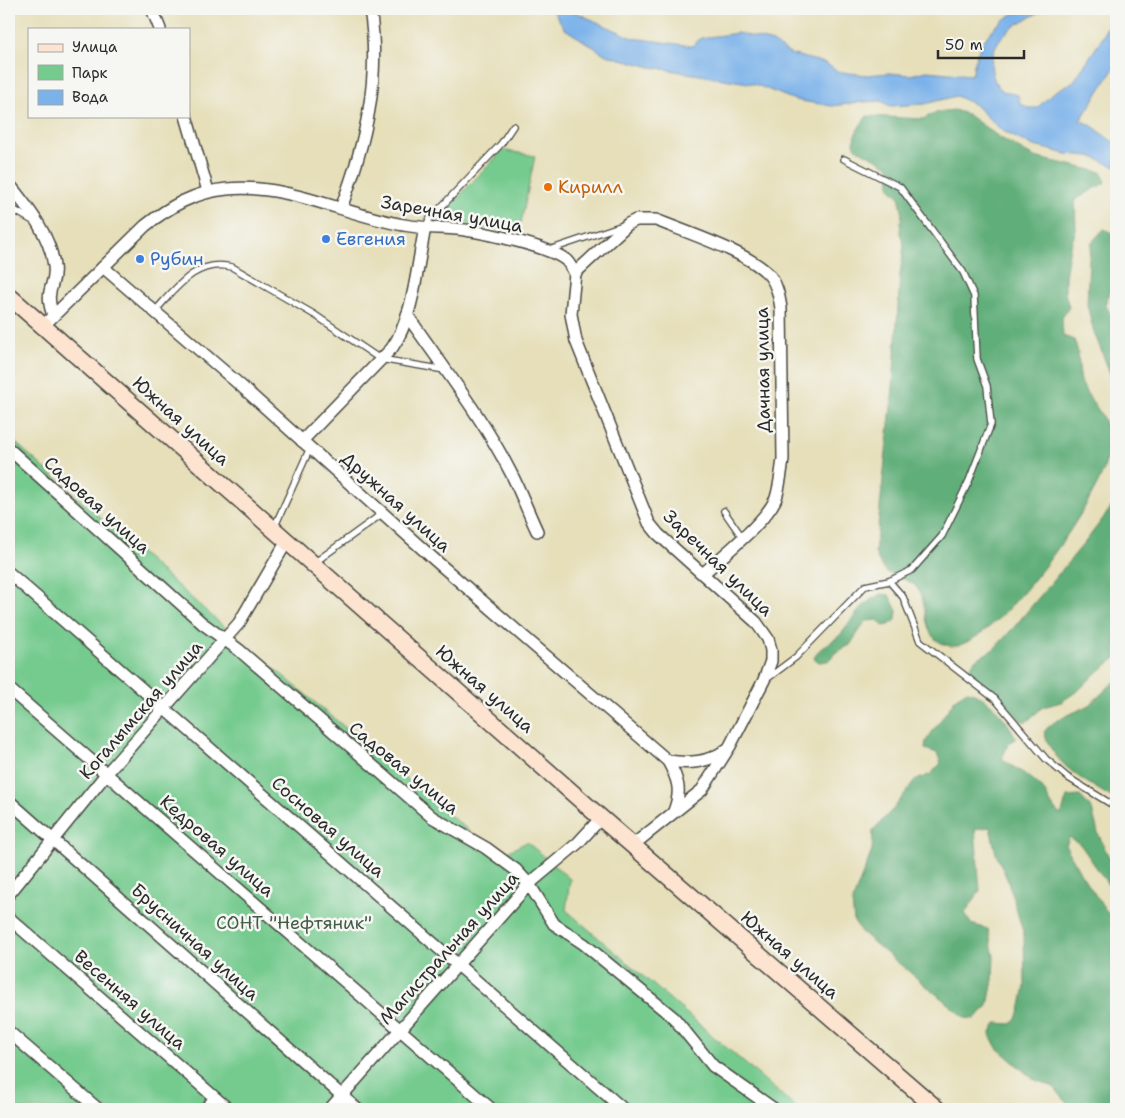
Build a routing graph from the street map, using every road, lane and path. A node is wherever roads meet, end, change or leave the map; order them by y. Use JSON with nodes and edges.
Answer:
{"nodes":[{"id":1,"x":152,"y":9,"type":"edge"},
{"id":2,"x":370,"y":9,"type":"edge"},
{"id":3,"x":160,"y":28,"type":"edge"},
{"id":4,"x":187,"y":118,"type":"edge"},
{"id":5,"x":513,"y":126,"type":"dead end"},
{"id":6,"x":844,"y":159,"type":"dead end"},
{"id":7,"x":9,"y":184,"type":"edge"},
{"id":8,"x":208,"y":191,"type":"junction"},
{"id":9,"x":9,"y":207,"type":"edge"},
{"id":10,"x":342,"y":208,"type":"junction"},
{"id":11,"x":38,"y":223,"type":"junction"},
{"id":12,"x":628,"y":224,"type":"junction"},
{"id":13,"x":425,"y":228,"type":"junction"},
{"id":14,"x":547,"y":251,"type":"junction"},
{"id":15,"x":103,"y":267,"type":"junction"},
{"id":16,"x":575,"y":273,"type":"junction"},
{"id":17,"x":9,"y":296,"type":"edge"},
{"id":18,"x":155,"y":311,"type":"junction"},
{"id":19,"x":407,"y":315,"type":"junction"},
{"id":20,"x":48,"y":321,"type":"junction"},
{"id":21,"x":380,"y":359,"type":"junction"},
{"id":22,"x":446,"y":370,"type":"junction"},
{"id":23,"x":306,"y":445,"type":"junction"},
{"id":24,"x":9,"y":449,"type":"edge"},
{"id":25,"x":724,"y":511,"type":"dead end"},
{"id":26,"x":383,"y":513,"type":"junction"},
{"id":27,"x":273,"y":529,"type":"junction"},
{"id":28,"x":537,"y":531,"type":"dead end"},
{"id":29,"x":742,"y":537,"type":"junction"},
{"id":30,"x":287,"y":541,"type":"junction"},
{"id":31,"x":313,"y":563,"type":"junction"},
{"id":32,"x":9,"y":574,"type":"edge"},
{"id":33,"x":703,"y":574,"type":"junction"},
{"id":34,"x":889,"y":581,"type":"junction"},
{"id":35,"x":225,"y":640,"type":"junction"},
{"id":36,"x":764,"y":680,"type":"junction"},
{"id":37,"x":9,"y":689,"type":"edge"},
{"id":38,"x":164,"y":708,"type":"junction"},
{"id":39,"x":730,"y":746,"type":"junction"},
{"id":40,"x":668,"y":761,"type":"junction"},
{"id":41,"x":107,"y":773,"type":"junction"},
{"id":42,"x":9,"y":801,"type":"edge"},
{"id":43,"x":1116,"y":807,"type":"edge"},
{"id":44,"x":674,"y":811,"type":"junction"},
{"id":45,"x":602,"y":818,"type":"junction"},
{"id":46,"x":53,"y":839,"type":"junction"},
{"id":47,"x":633,"y":845,"type":"junction"},
{"id":48,"x":529,"y":884,"type":"junction"},
{"id":49,"x":9,"y":894,"type":"edge"},
{"id":50,"x":9,"y":918,"type":"edge"},
{"id":51,"x":457,"y":964,"type":"junction"},
{"id":52,"x":400,"y":1029,"type":"junction"},
{"id":53,"x":9,"y":1032,"type":"edge"},
{"id":54,"x":341,"y":1096,"type":"junction"},
{"id":55,"x":215,"y":1099,"type":"junction"},
{"id":56,"x":98,"y":1109,"type":"edge"},
{"id":57,"x":205,"y":1109,"type":"edge"},
{"id":58,"x":228,"y":1109,"type":"edge"},
{"id":59,"x":330,"y":1109,"type":"edge"},
{"id":60,"x":357,"y":1109,"type":"edge"},
{"id":61,"x":491,"y":1109,"type":"edge"},
{"id":62,"x":623,"y":1109,"type":"edge"},
{"id":63,"x":774,"y":1109,"type":"edge"},
{"id":64,"x":937,"y":1109,"type":"edge"}],
"edges":[{"from":1,"to":3,"type":"street"},
{"from":2,"to":10,"type":"street"},
{"from":4,"to":8,"type":"street"},
{"from":5,"to":13,"type":"lane"},
{"from":6,"to":34,"type":"lane"},
{"from":7,"to":11,"type":"street"},
{"from":8,"to":10,"type":"street","name":"Заречная улица"},
{"from":8,"to":15,"type":"street","name":"Заречная улица"},
{"from":9,"to":11,"type":"lane"},
{"from":10,"to":13,"type":"street","name":"Заречная улица"},
{"from":11,"to":20,"type":"street"},
{"from":12,"to":14,"type":"lane"},
{"from":12,"to":16,"type":"street"},
{"from":12,"to":29,"type":"street","name":"Дачная улица"},
{"from":13,"to":14,"type":"street","name":"Заречная улица"},
{"from":13,"to":19,"type":"street"},
{"from":14,"to":16,"type":"street","name":"Заречная улица"},
{"from":15,"to":18,"type":"street","name":"Дружная улица"},
{"from":15,"to":20,"type":"street","name":"Заречная улица"},
{"from":16,"to":33,"type":"street","name":"Заречная улица"},
{"from":17,"to":20,"type":"street","name":"Южная улица"},
{"from":18,"to":21,"type":"lane"},
{"from":18,"to":23,"type":"street","name":"Дружная улица"},
{"from":19,"to":21,"type":"street"},
{"from":19,"to":22,"type":"street"},
{"from":20,"to":27,"type":"street","name":"Южная улица"},
{"from":21,"to":22,"type":"lane"},
{"from":21,"to":23,"type":"street"},
{"from":22,"to":28,"type":"street"},
{"from":23,"to":26,"type":"street","name":"Дружная улица"},
{"from":23,"to":27,"type":"lane"},
{"from":24,"to":35,"type":"street","name":"Садовая улица"},
{"from":25,"to":29,"type":"lane"},
{"from":26,"to":31,"type":"lane"},
{"from":26,"to":40,"type":"street","name":"Дружная улица"},
{"from":27,"to":30,"type":"street","name":"Южная улица"},
{"from":29,"to":33,"type":"street","name":"Дачная улица"},
{"from":30,"to":31,"type":"street","name":"Южная улица"},
{"from":30,"to":35,"type":"street","name":"Когалымская улица"},
{"from":31,"to":45,"type":"street","name":"Южная улица"},
{"from":32,"to":38,"type":"street","name":"Сосновая улица"},
{"from":33,"to":36,"type":"street","name":"Заречная улица"},
{"from":34,"to":36,"type":"lane"},
{"from":34,"to":43,"type":"lane"},
{"from":35,"to":38,"type":"street","name":"Когалымская улица"},
{"from":35,"to":48,"type":"street","name":"Садовая улица"},
{"from":36,"to":39,"type":"street","name":"Заречная улица"},
{"from":37,"to":41,"type":"street","name":"Кедровая улица"},
{"from":38,"to":41,"type":"street","name":"Когалымская улица"},
{"from":38,"to":51,"type":"street","name":"Сосновая улица"},
{"from":39,"to":40,"type":"street"},
{"from":39,"to":44,"type":"street","name":"Заречная улица"},
{"from":40,"to":44,"type":"street","name":"Дружная улица"},
{"from":41,"to":46,"type":"street","name":"Когалымская улица"},
{"from":41,"to":52,"type":"street","name":"Кедровая улица"},
{"from":42,"to":46,"type":"street","name":"Брусничная улица"},
{"from":44,"to":47,"type":"street","name":"Заречная улица"},
{"from":45,"to":47,"type":"street","name":"Южная улица"},
{"from":45,"to":48,"type":"street","name":"Магистральная улица"},
{"from":46,"to":49,"type":"street","name":"Когалымская улица"},
{"from":46,"to":54,"type":"street","name":"Брусничная улица"},
{"from":47,"to":64,"type":"street","name":"Южная улица"},
{"from":48,"to":51,"type":"street","name":"Магистральная улица"},
{"from":48,"to":63,"type":"street","name":"Садовая улица"},
{"from":50,"to":55,"type":"street","name":"Весенняя улица"},
{"from":51,"to":52,"type":"street","name":"Магистральная улица"},
{"from":51,"to":62,"type":"street","name":"Сосновая улица"},
{"from":52,"to":54,"type":"street","name":"Магистральная улица"},
{"from":52,"to":61,"type":"street","name":"Кедровая улица"},
{"from":53,"to":56,"type":"street"},
{"from":54,"to":59,"type":"street","name":"Магистральная улица"},
{"from":54,"to":60,"type":"street","name":"Брусничная улица"},
{"from":55,"to":57,"type":"street"},
{"from":55,"to":58,"type":"street","name":"Весенняя улица"}]}
